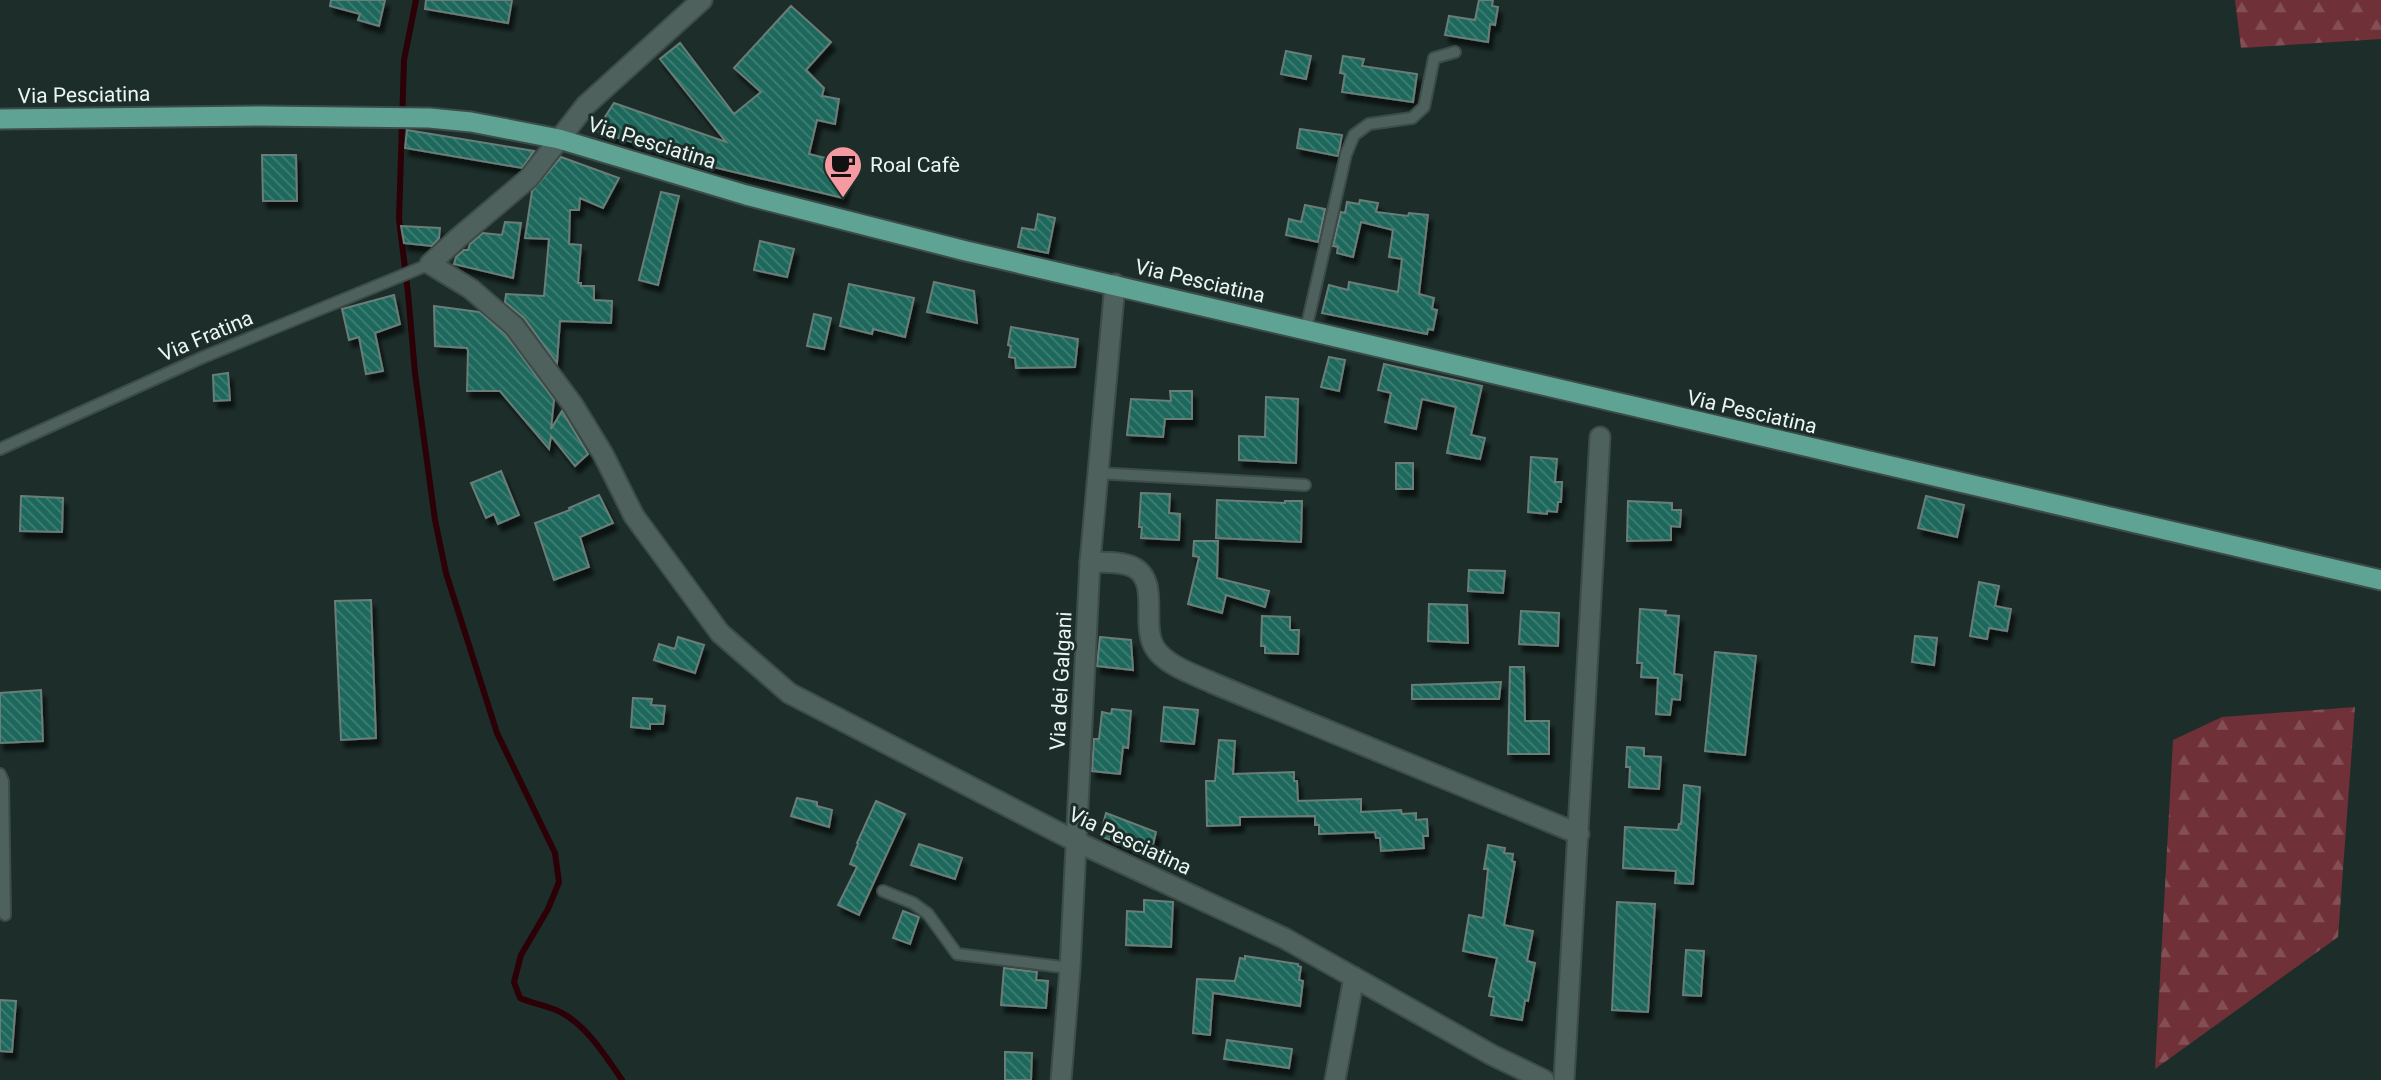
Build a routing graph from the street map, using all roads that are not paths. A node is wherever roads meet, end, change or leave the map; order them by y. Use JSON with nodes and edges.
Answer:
{"nodes":[{"id":1,"x":702,"y":0,"type":"edge"},
{"id":2,"x":1455,"y":52,"type":"dead end"},
{"id":3,"x":0,"y":110,"type":"edge"},
{"id":4,"x":0,"y":119,"type":"edge"},
{"id":5,"x":21,"y":119,"type":"junction"},
{"id":6,"x":559,"y":139,"type":"junction"},
{"id":7,"x":423,"y":267,"type":"junction"},
{"id":8,"x":1115,"y":284,"type":"junction"},
{"id":9,"x":1306,"y":329,"type":"junction"},
{"id":10,"x":1600,"y":437,"type":"dead end"},
{"id":11,"x":0,"y":449,"type":"edge"},
{"id":12,"x":1096,"y":472,"type":"junction"},
{"id":13,"x":1305,"y":485,"type":"dead end"},
{"id":14,"x":1090,"y":562,"type":"junction"},
{"id":15,"x":2381,"y":580,"type":"edge"},
{"id":16,"x":0,"y":775,"type":"edge"},
{"id":17,"x":1579,"y":834,"type":"junction"},
{"id":18,"x":1077,"y":842,"type":"junction"},
{"id":19,"x":883,"y":891,"type":"dead end"},
{"id":20,"x":5,"y":915,"type":"dead end"},
{"id":21,"x":1070,"y":968,"type":"junction"},
{"id":22,"x":1353,"y":977,"type":"junction"},
{"id":23,"x":1061,"y":1080,"type":"edge"},
{"id":24,"x":1335,"y":1080,"type":"edge"},
{"id":25,"x":1544,"y":1080,"type":"edge"},
{"id":26,"x":1564,"y":1080,"type":"edge"}],
"edges":[{"from":1,"to":6,"type":"street"},
{"from":2,"to":9,"type":"lane"},
{"from":3,"to":5,"type":"street"},
{"from":4,"to":5,"type":"main road","name":"Via Pesciatina"},
{"from":5,"to":6,"type":"main road","name":"Via Pesciatina"},
{"from":6,"to":7,"type":"street"},
{"from":6,"to":8,"type":"main road","name":"Via Pesciatina"},
{"from":7,"to":11,"type":"lane","name":"Via Fratina"},
{"from":7,"to":18,"type":"street","name":"Via Pesciatina"},
{"from":8,"to":9,"type":"main road","name":"Via Pesciatina"},
{"from":8,"to":12,"type":"street","name":"Via dei Galgani"},
{"from":9,"to":15,"type":"main road","name":"Via Pesciatina"},
{"from":10,"to":17,"type":"street"},
{"from":12,"to":13,"type":"lane"},
{"from":12,"to":14,"type":"street","name":"Via dei Galgani"},
{"from":14,"to":17,"type":"street"},
{"from":14,"to":18,"type":"street","name":"Via dei Galgani"},
{"from":16,"to":20,"type":"lane"},
{"from":17,"to":26,"type":"street"},
{"from":18,"to":21,"type":"street","name":"Via dei Galgani"},
{"from":18,"to":22,"type":"street","name":"Via Pesciatina"},
{"from":19,"to":21,"type":"lane"},
{"from":21,"to":23,"type":"street","name":"Via dei Galgani"},
{"from":22,"to":24,"type":"street"},
{"from":22,"to":25,"type":"street","name":"Via Pesciatina"}]}
